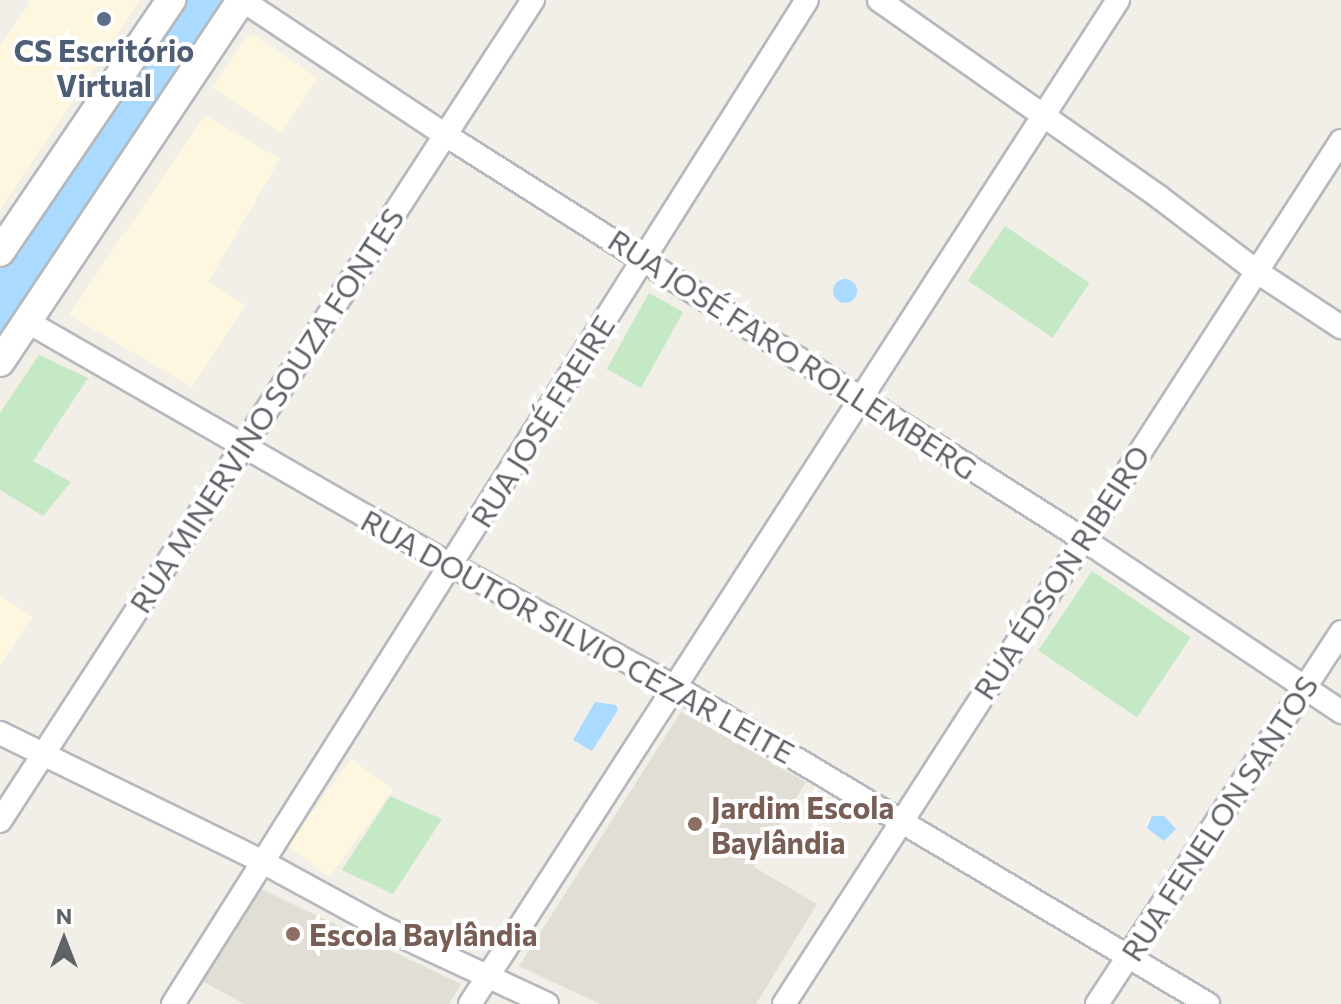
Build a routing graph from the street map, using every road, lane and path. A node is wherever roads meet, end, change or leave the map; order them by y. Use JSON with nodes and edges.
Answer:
{"nodes":[{"id":1,"x":171,"y":0,"type":"edge"},
{"id":2,"x":242,"y":0,"type":"edge"},
{"id":3,"x":533,"y":0,"type":"edge"},
{"id":4,"x":807,"y":0,"type":"edge"},
{"id":5,"x":879,"y":0,"type":"edge"},
{"id":6,"x":1118,"y":0,"type":"edge"},
{"id":7,"x":1043,"y":117,"type":"junction"},
{"id":8,"x":444,"y":134,"type":"junction"},
{"id":9,"x":1341,"y":141,"type":"edge"},
{"id":10,"x":0,"y":252,"type":"edge"},
{"id":11,"x":644,"y":258,"type":"junction"},
{"id":12,"x":1256,"y":271,"type":"junction"},
{"id":13,"x":28,"y":322,"type":"junction"},
{"id":14,"x":1341,"y":327,"type":"edge"},
{"id":15,"x":0,"y":362,"type":"edge"},
{"id":16,"x":861,"y":400,"type":"junction"},
{"id":17,"x":244,"y":445,"type":"junction"},
{"id":18,"x":1083,"y":539,"type":"junction"},
{"id":19,"x":451,"y":565,"type":"junction"},
{"id":20,"x":1341,"y":632,"type":"edge"},
{"id":21,"x":1305,"y":687,"type":"junction"},
{"id":22,"x":677,"y":688,"type":"junction"},
{"id":23,"x":1341,"y":712,"type":"edge"},
{"id":24,"x":0,"y":733,"type":"edge"},
{"id":25,"x":42,"y":755,"type":"junction"},
{"id":26,"x":900,"y":820,"type":"junction"},
{"id":27,"x":0,"y":821,"type":"edge"},
{"id":28,"x":261,"y":861,"type":"junction"},
{"id":29,"x":1128,"y":956,"type":"junction"},
{"id":30,"x":489,"y":974,"type":"junction"},
{"id":31,"x":173,"y":1004,"type":"edge"},
{"id":32,"x":470,"y":1004,"type":"edge"},
{"id":33,"x":547,"y":1004,"type":"edge"},
{"id":34,"x":784,"y":1004,"type":"edge"},
{"id":35,"x":1097,"y":1004,"type":"edge"},
{"id":36,"x":1208,"y":1004,"type":"edge"}],
"edges":[{"from":1,"to":10,"type":"street"},
{"from":2,"to":8,"type":"street","name":"RUA JOSÉ FARO ROLLEMBERG"},
{"from":2,"to":13,"type":"street"},
{"from":3,"to":8,"type":"street","name":"RUA MINERVINO SOUZA FONTES"},
{"from":4,"to":11,"type":"street","name":"RUA JOSÉ FREIRE"},
{"from":5,"to":7,"type":"street"},
{"from":6,"to":7,"type":"street"},
{"from":7,"to":12,"type":"street"},
{"from":7,"to":16,"type":"street"},
{"from":8,"to":11,"type":"street","name":"RUA JOSÉ FARO ROLLEMBERG"},
{"from":8,"to":17,"type":"street","name":"RUA MINERVINO SOUZA FONTES"},
{"from":9,"to":12,"type":"street","name":"RUA ÉDSON RIBEIRO"},
{"from":11,"to":16,"type":"street","name":"RUA JOSÉ FARO ROLLEMBERG"},
{"from":11,"to":19,"type":"street","name":"RUA JOSÉ FREIRE"},
{"from":12,"to":14,"type":"street"},
{"from":12,"to":18,"type":"street","name":"RUA ÉDSON RIBEIRO"},
{"from":13,"to":15,"type":"street"},
{"from":13,"to":17,"type":"street","name":"RUA DOUTOR SILVIO CEZAR LEITE"},
{"from":16,"to":18,"type":"street","name":"RUA JOSÉ FARO ROLLEMBERG"},
{"from":16,"to":22,"type":"street"},
{"from":17,"to":19,"type":"street","name":"RUA DOUTOR SILVIO CEZAR LEITE"},
{"from":17,"to":25,"type":"street","name":"RUA MINERVINO SOUZA FONTES"},
{"from":18,"to":21,"type":"street","name":"RUA JOSÉ FARO ROLLEMBERG"},
{"from":18,"to":26,"type":"street","name":"RUA ÉDSON RIBEIRO"},
{"from":19,"to":22,"type":"street","name":"RUA DOUTOR SILVIO CEZAR LEITE"},
{"from":19,"to":28,"type":"street","name":"RUA JOSÉ FREIRE"},
{"from":20,"to":21,"type":"street","name":"RUA FENELON SANTOS"},
{"from":21,"to":23,"type":"street","name":"RUA JOSÉ FARO ROLLEMBERG"},
{"from":21,"to":29,"type":"street","name":"RUA FENELON SANTOS"},
{"from":22,"to":26,"type":"street","name":"RUA DOUTOR SILVIO CEZAR LEITE"},
{"from":22,"to":30,"type":"street"},
{"from":24,"to":25,"type":"street"},
{"from":25,"to":27,"type":"street","name":"RUA MINERVINO SOUZA FONTES"},
{"from":25,"to":28,"type":"street"},
{"from":26,"to":29,"type":"street","name":"RUA DOUTOR SILVIO CEZAR LEITE"},
{"from":26,"to":34,"type":"street","name":"RUA ÉDSON RIBEIRO"},
{"from":28,"to":30,"type":"street"},
{"from":28,"to":31,"type":"street","name":"RUA JOSÉ FREIRE"},
{"from":29,"to":35,"type":"street","name":"RUA FENELON SANTOS"},
{"from":29,"to":36,"type":"street","name":"RUA DOUTOR SILVIO CEZAR LEITE"},
{"from":30,"to":32,"type":"street"},
{"from":30,"to":33,"type":"street"}]}
